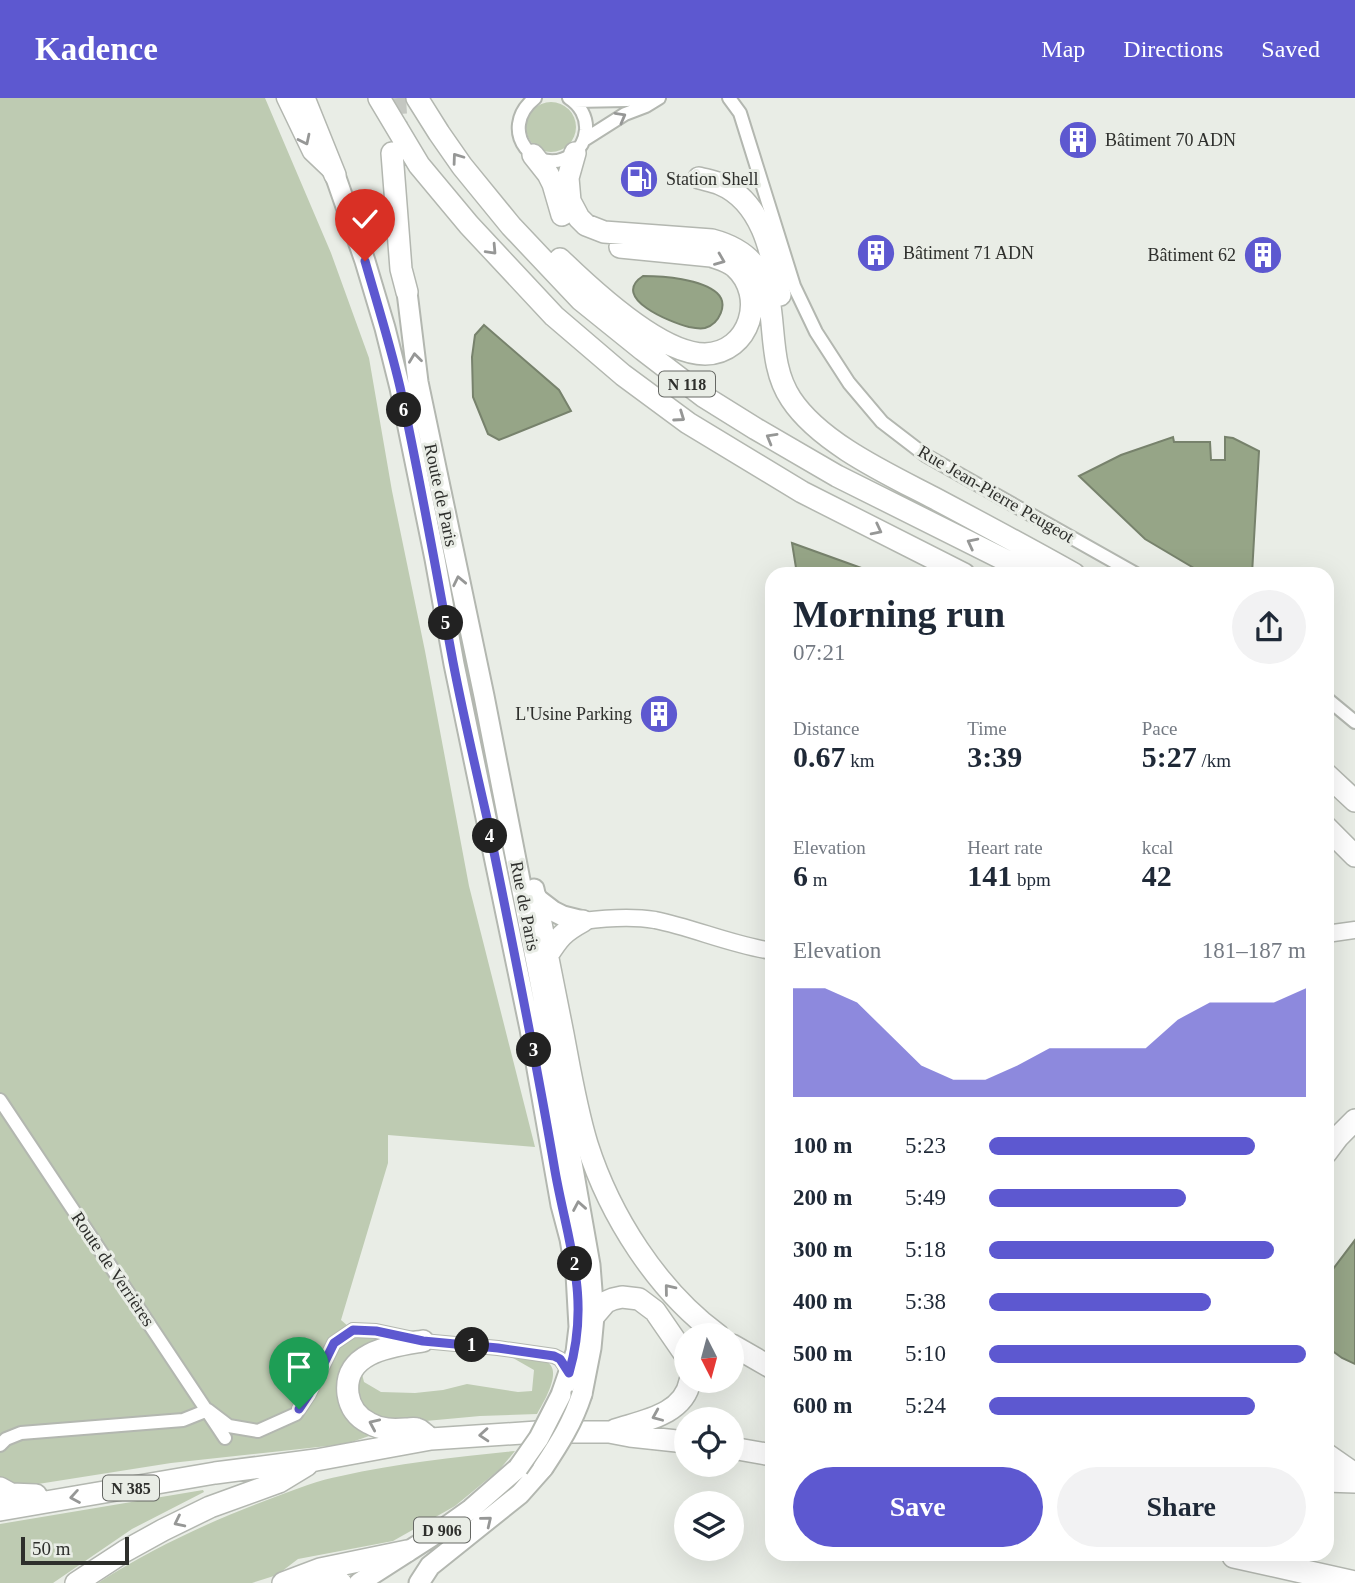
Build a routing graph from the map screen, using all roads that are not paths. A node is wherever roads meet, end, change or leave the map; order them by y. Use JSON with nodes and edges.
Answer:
{"nodes":[{"id":1,"x":285,"y":98,"type":"edge"},
{"id":2,"x":304,"y":98,"type":"edge"},
{"id":3,"x":379,"y":98,"type":"edge"},
{"id":4,"x":417,"y":98,"type":"edge"},
{"id":5,"x":535,"y":98,"type":"edge"},
{"id":6,"x":644,"y":98,"type":"edge"},
{"id":7,"x":659,"y":98,"type":"edge"},
{"id":8,"x":729,"y":98,"type":"edge"},
{"id":9,"x":571,"y":99,"type":"edge"},
{"id":10,"x":579,"y":147,"type":"junction"},
{"id":11,"x":533,"y":155,"type":"junction"},
{"id":12,"x":397,"y":160,"type":"dead end"},
{"id":13,"x":335,"y":175,"type":"junction"},
{"id":14,"x":699,"y":178,"type":"dead end"},
{"id":15,"x":476,"y":184,"type":"junction"},
{"id":16,"x":407,"y":292,"type":"joint"},
{"id":17,"x":842,"y":446,"type":"junction"},
{"id":18,"x":950,"y":567,"type":"edge"},
{"id":19,"x":1019,"y":567,"type":"edge"},
{"id":20,"x":1061,"y":567,"type":"edge"},
{"id":21,"x":1124,"y":567,"type":"edge"},
{"id":22,"x":484,"y":696,"type":"junction"},
{"id":23,"x":1334,"y":705,"type":"edge"},
{"id":24,"x":1355,"y":722,"type":"edge"},
{"id":25,"x":1334,"y":781,"type":"edge"},
{"id":26,"x":1355,"y":801,"type":"edge"},
{"id":27,"x":1334,"y":817,"type":"edge"},
{"id":28,"x":1334,"y":835,"type":"edge"},
{"id":29,"x":1355,"y":838,"type":"edge"},
{"id":30,"x":1355,"y":856,"type":"edge"},
{"id":31,"x":536,"y":898,"type":"junction"},
{"id":32,"x":583,"y":921,"type":"junction"},
{"id":33,"x":1355,"y":922,"type":"edge"},
{"id":34,"x":1334,"y":924,"type":"edge"},
{"id":35,"x":1355,"y":930,"type":"edge"},
{"id":36,"x":1334,"y":933,"type":"edge"},
{"id":37,"x":754,"y":949,"type":"junction"},
{"id":38,"x":765,"y":950,"type":"edge"},
{"id":39,"x":547,"y":956,"type":"junction"},
{"id":40,"x":765,"y":956,"type":"edge"},
{"id":41,"x":0,"y":1100,"type":"edge"},
{"id":42,"x":1355,"y":1120,"type":"edge"},
{"id":43,"x":1334,"y":1143,"type":"edge"},
{"id":44,"x":594,"y":1316,"type":"junction"},
{"id":45,"x":704,"y":1323,"type":"edge"},
{"id":46,"x":674,"y":1339,"type":"edge"},
{"id":47,"x":423,"y":1341,"type":"junction"},
{"id":48,"x":744,"y":1352,"type":"edge"},
{"id":49,"x":765,"y":1364,"type":"edge"},
{"id":50,"x":569,"y":1373,"type":"junction"},
{"id":51,"x":686,"y":1393,"type":"edge"},
{"id":52,"x":208,"y":1410,"type":"junction"},
{"id":53,"x":609,"y":1432,"type":"junction"},
{"id":54,"x":225,"y":1438,"type":"dead end"},
{"id":55,"x":431,"y":1439,"type":"junction"},
{"id":56,"x":674,"y":1440,"type":"edge"},
{"id":57,"x":0,"y":1445,"type":"edge"},
{"id":58,"x":744,"y":1450,"type":"edge"},
{"id":59,"x":765,"y":1453,"type":"edge"},
{"id":60,"x":316,"y":1460,"type":"junction"},
{"id":61,"x":1334,"y":1460,"type":"edge"},
{"id":62,"x":1334,"y":1472,"type":"edge"},
{"id":63,"x":1355,"y":1474,"type":"edge"},
{"id":64,"x":1334,"y":1481,"type":"edge"},
{"id":65,"x":1355,"y":1481,"type":"edge"},
{"id":66,"x":0,"y":1488,"type":"edge"},
{"id":67,"x":46,"y":1502,"type":"junction"},
{"id":68,"x":0,"y":1510,"type":"edge"},
{"id":69,"x":407,"y":1551,"type":"junction"},
{"id":70,"x":1257,"y":1561,"type":"edge"},
{"id":71,"x":305,"y":1576,"type":"junction"},
{"id":72,"x":76,"y":1583,"type":"edge"},
{"id":73,"x":283,"y":1583,"type":"edge"},
{"id":74,"x":341,"y":1583,"type":"edge"},
{"id":75,"x":359,"y":1583,"type":"edge"},
{"id":76,"x":419,"y":1583,"type":"edge"},
{"id":77,"x":1355,"y":1583,"type":"edge"}],
"edges":[{"from":1,"to":13,"type":"street","name":"Rue de Paris","one_way":true},
{"from":2,"to":13,"type":"highway"},
{"from":3,"to":18,"type":"highway","number":"N 118","one_way":true},
{"from":15,"to":4,"type":"highway","number":"N 118","one_way":true},
{"from":5,"to":11,"type":"street"},
{"from":6,"to":9,"type":"street"},
{"from":10,"to":7,"type":"street","one_way":true},
{"from":8,"to":21,"type":"street","name":"Rue Jean-Pierre Peugeot"},
{"from":9,"to":10,"type":"street"},
{"from":10,"to":11,"type":"street"},
{"from":10,"to":17,"type":"highway"},
{"from":11,"to":15,"type":"highway","one_way":true},
{"from":12,"to":16,"type":"highway"},
{"from":13,"to":50,"type":"main road","name":"Rue de Paris","number":"D 906"},
{"from":14,"to":17,"type":"highway"},
{"from":19,"to":15,"type":"highway","number":"N 118","one_way":true},
{"from":22,"to":16,"type":"main road","name":"Route de Paris","one_way":true},
{"from":17,"to":20,"type":"highway"},
{"from":22,"to":31,"type":"main road"},
{"from":44,"to":22,"type":"main road","name":"Rue de Paris","number":"D 906","one_way":true},
{"from":23,"to":24,"type":"street"},
{"from":25,"to":26,"type":"highway"},
{"from":27,"to":29,"type":"highway"},
{"from":28,"to":30,"type":"highway"},
{"from":31,"to":32,"type":"main road"},
{"from":31,"to":39,"type":"highway"},
{"from":32,"to":37,"type":"street"},
{"from":32,"to":39,"type":"highway"},
{"from":33,"to":34,"type":"street"},
{"from":35,"to":36,"type":"street"},
{"from":37,"to":38,"type":"street"},
{"from":37,"to":40,"type":"street"},
{"from":45,"to":39,"type":"highway","one_way":true},
{"from":41,"to":52,"type":"street","name":"Route de Verrières"},
{"from":42,"to":43,"type":"highway"},
{"from":44,"to":46,"type":"highway"},
{"from":76,"to":44,"type":"main road","number":"D 906","one_way":true,"bridge":true},
{"from":47,"to":50,"type":"street"},
{"from":47,"to":52,"type":"street"},
{"from":55,"to":47,"type":"highway","one_way":true},
{"from":48,"to":49,"type":"highway"},
{"from":50,"to":69,"type":"main road","number":"D 906","bridge":true},
{"from":51,"to":53,"type":"highway","one_way":true},
{"from":52,"to":54,"type":"street","name":"Route de Verrières"},
{"from":52,"to":57,"type":"street"},
{"from":53,"to":55,"type":"highway","number":"N 385","one_way":true},
{"from":53,"to":56,"type":"highway","number":"N 385"},
{"from":55,"to":60,"type":"highway","number":"N 385"},
{"from":58,"to":59,"type":"highway"},
{"from":60,"to":67,"type":"highway","number":"N 385","one_way":true},
{"from":60,"to":72,"type":"highway","one_way":true},
{"from":61,"to":63,"type":"highway"},
{"from":62,"to":65,"type":"highway"},
{"from":64,"to":65,"type":"highway"},
{"from":66,"to":67,"type":"highway"},
{"from":67,"to":68,"type":"highway","number":"N 385"},
{"from":69,"to":71,"type":"highway"},
{"from":69,"to":75,"type":"main road","number":"D 906"},
{"from":70,"to":77,"type":"highway"},
{"from":71,"to":73,"type":"highway"},
{"from":71,"to":74,"type":"highway"}]}
